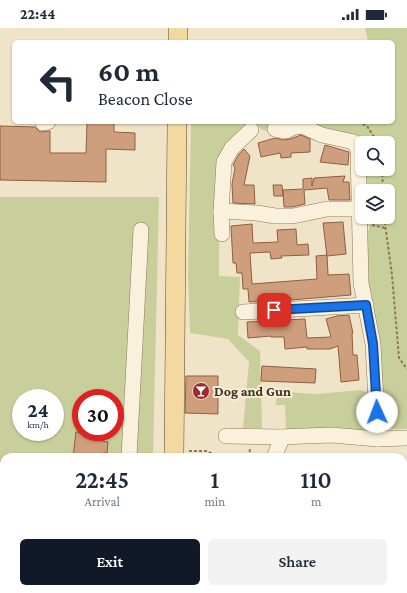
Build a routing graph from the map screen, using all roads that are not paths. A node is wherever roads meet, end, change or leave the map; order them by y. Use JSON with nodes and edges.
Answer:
{"nodes":[{"id":1,"x":178,"y":28,"type":"edge"},
{"id":2,"x":178,"y":40,"type":"edge"},
{"id":3,"x":177,"y":124,"type":"edge"},
{"id":4,"x":275,"y":129,"type":"dead end"},
{"id":5,"x":251,"y":130,"type":"dead end"},
{"id":6,"x":359,"y":184,"type":"edge"},
{"id":7,"x":355,"y":209,"type":"edge"},
{"id":8,"x":221,"y":211,"type":"junction"},
{"id":9,"x":359,"y":224,"type":"edge"},
{"id":10,"x":141,"y":230,"type":"dead end"},
{"id":11,"x":222,"y":234,"type":"dead end"},
{"id":12,"x":366,"y":305,"type":"junction"},
{"id":13,"x":243,"y":312,"type":"dead end"},
{"id":14,"x":234,"y":432,"type":"dead end"},
{"id":15,"x":280,"y":437,"type":"junction"},
{"id":16,"x":407,"y":438,"type":"edge"},
{"id":17,"x":378,"y":439,"type":"junction"},
{"id":18,"x":128,"y":453,"type":"edge"},
{"id":19,"x":174,"y":453,"type":"edge"},
{"id":20,"x":276,"y":453,"type":"edge"}],
"edges":[{"from":1,"to":2,"type":"main road"},
{"from":3,"to":19,"type":"main road"},
{"from":4,"to":6,"type":"street"},
{"from":5,"to":8,"type":"street"},
{"from":7,"to":8,"type":"street"},
{"from":8,"to":11,"type":"street"},
{"from":9,"to":12,"type":"street"},
{"from":10,"to":18,"type":"street"},
{"from":12,"to":13,"type":"street"},
{"from":12,"to":17,"type":"street"},
{"from":14,"to":15,"type":"street"},
{"from":15,"to":17,"type":"street"},
{"from":15,"to":20,"type":"street"},
{"from":16,"to":17,"type":"street"}]}
